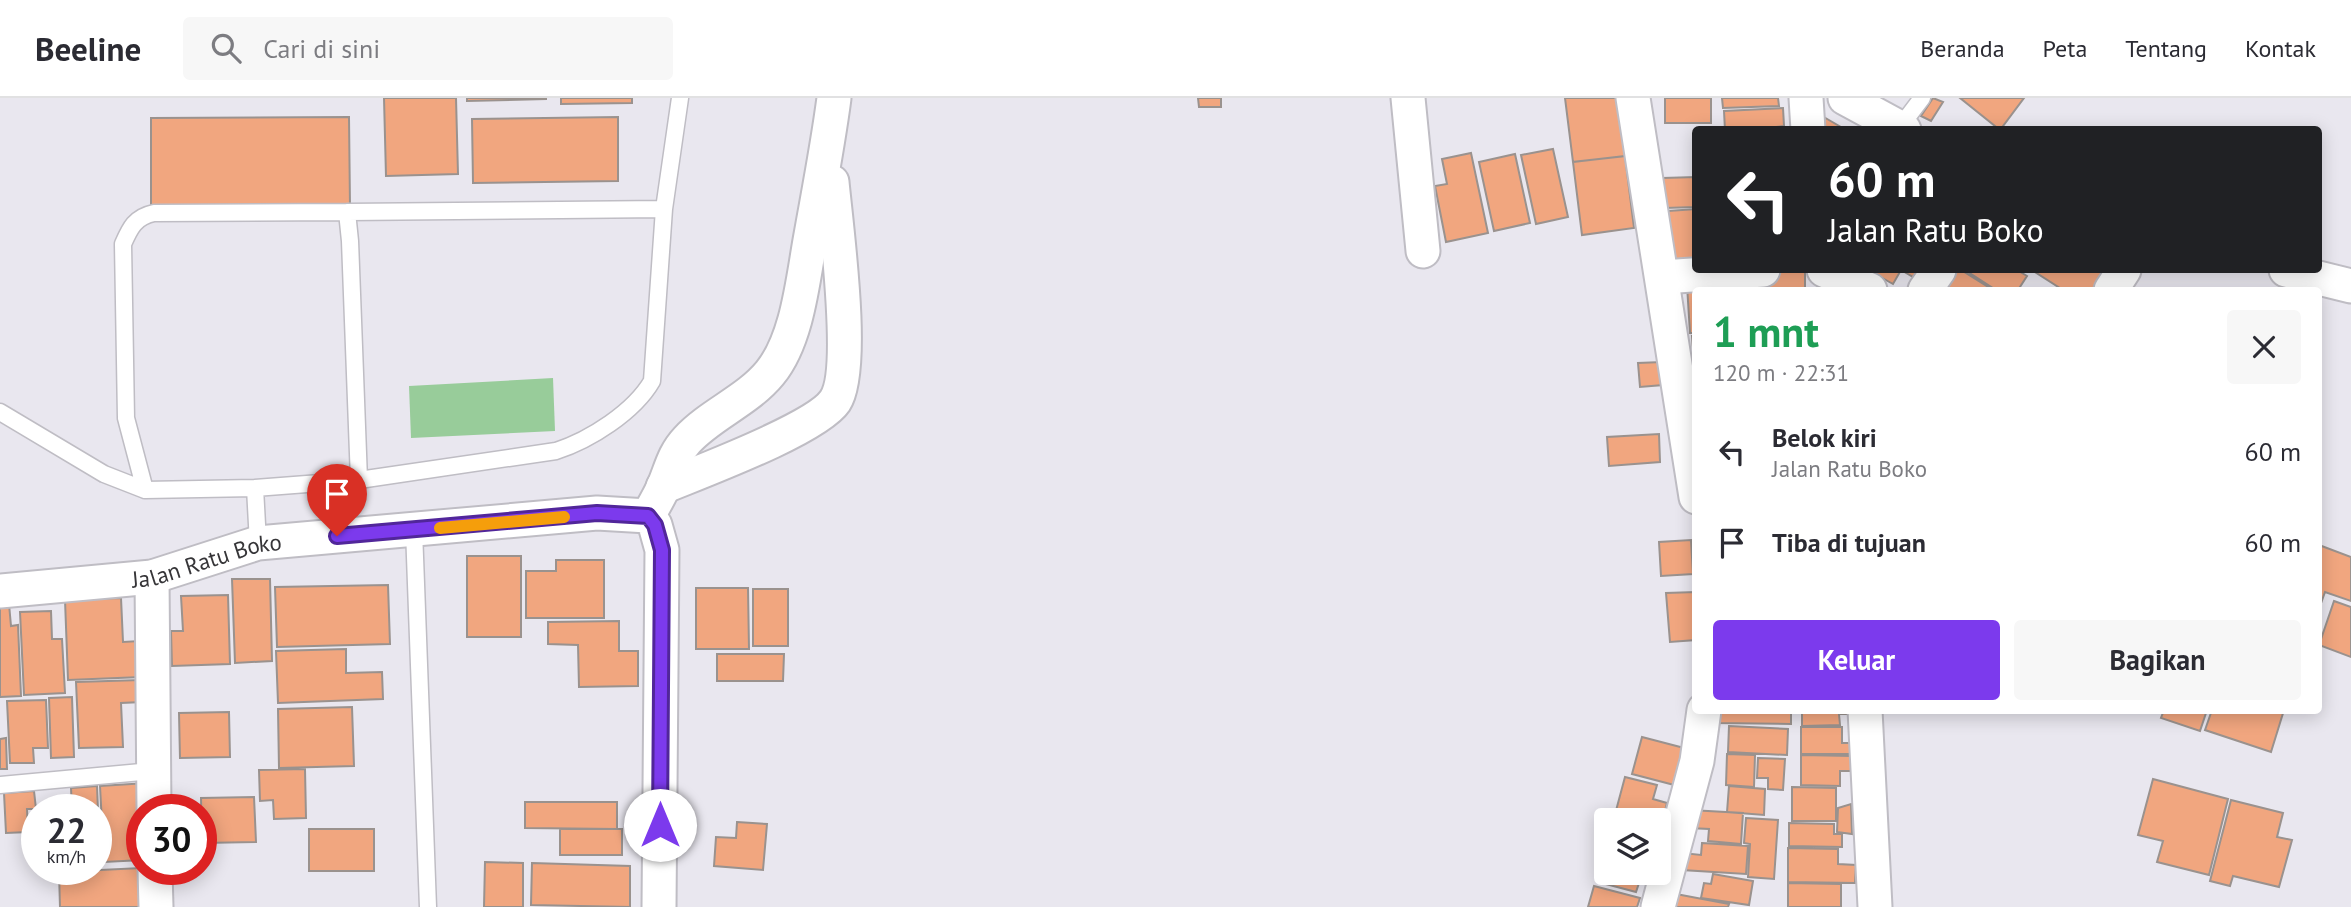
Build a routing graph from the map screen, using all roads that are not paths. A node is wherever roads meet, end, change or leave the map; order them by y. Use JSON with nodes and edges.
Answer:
{"nodes":[{"id":1,"x":680,"y":98,"type":"edge"},
{"id":2,"x":834,"y":98,"type":"edge"},
{"id":3,"x":1408,"y":98,"type":"edge"},
{"id":4,"x":1633,"y":98,"type":"edge"},
{"id":5,"x":1806,"y":98,"type":"edge"},
{"id":6,"x":1845,"y":98,"type":"edge"},
{"id":7,"x":1922,"y":98,"type":"edge"},
{"id":8,"x":1808,"y":126,"type":"edge"},
{"id":9,"x":1898,"y":126,"type":"edge"},
{"id":10,"x":1903,"y":126,"type":"edge"},
{"id":11,"x":829,"y":138,"type":"junction"},
{"id":12,"x":664,"y":209,"type":"junction"},
{"id":13,"x":347,"y":212,"type":"junction"},
{"id":14,"x":1423,"y":251,"type":"dead end"},
{"id":15,"x":1720,"y":273,"type":"edge"},
{"id":16,"x":1831,"y":273,"type":"edge"},
{"id":17,"x":2298,"y":273,"type":"edge"},
{"id":18,"x":1663,"y":277,"type":"junction"},
{"id":19,"x":2351,"y":286,"type":"edge"},
{"id":20,"x":1863,"y":287,"type":"edge"},
{"id":21,"x":0,"y":412,"type":"edge"},
{"id":22,"x":1692,"y":471,"type":"edge"},
{"id":23,"x":359,"y":480,"type":"junction"},
{"id":24,"x":663,"y":487,"type":"junction"},
{"id":25,"x":255,"y":488,"type":"junction"},
{"id":26,"x":145,"y":490,"type":"junction"},
{"id":27,"x":648,"y":516,"type":"junction"},
{"id":28,"x":414,"y":530,"type":"junction"},
{"id":29,"x":258,"y":543,"type":"junction"},
{"id":30,"x":152,"y":577,"type":"junction"},
{"id":31,"x":0,"y":591,"type":"edge"},
{"id":32,"x":1703,"y":714,"type":"edge"},
{"id":33,"x":1865,"y":714,"type":"edge"},
{"id":34,"x":152,"y":771,"type":"junction"},
{"id":35,"x":0,"y":785,"type":"edge"},
{"id":36,"x":153,"y":794,"type":"edge"},
{"id":37,"x":155,"y":885,"type":"edge"},
{"id":38,"x":156,"y":907,"type":"edge"},
{"id":39,"x":428,"y":907,"type":"edge"},
{"id":40,"x":659,"y":907,"type":"edge"},
{"id":41,"x":1658,"y":907,"type":"edge"},
{"id":42,"x":1875,"y":907,"type":"edge"}],
"edges":[{"from":1,"to":12,"type":"lane"},
{"from":2,"to":11,"type":"street"},
{"from":3,"to":14,"type":"street"},
{"from":4,"to":18,"type":"street"},
{"from":5,"to":8,"type":"street"},
{"from":6,"to":9,"type":"street"},
{"from":7,"to":10,"type":"lane"},
{"from":11,"to":24,"type":"street"},
{"from":11,"to":24,"type":"street"},
{"from":12,"to":13,"type":"lane"},
{"from":12,"to":23,"type":"lane"},
{"from":13,"to":23,"type":"lane"},
{"from":13,"to":26,"type":"lane"},
{"from":15,"to":18,"type":"street"},
{"from":16,"to":20,"type":"street"},
{"from":17,"to":19,"type":"street"},
{"from":18,"to":22,"type":"street"},
{"from":21,"to":26,"type":"lane"},
{"from":23,"to":25,"type":"lane"},
{"from":24,"to":27,"type":"street"},
{"from":25,"to":26,"type":"lane"},
{"from":25,"to":29,"type":"lane"},
{"from":27,"to":28,"type":"street","name":"Jalan Ratu Boko"},
{"from":27,"to":40,"type":"street"},
{"from":28,"to":29,"type":"street","name":"Jalan Ratu Boko"},
{"from":28,"to":39,"type":"lane"},
{"from":29,"to":30,"type":"street","name":"Jalan Ratu Boko"},
{"from":30,"to":31,"type":"street","name":"Jalan Ratu Boko"},
{"from":30,"to":34,"type":"street"},
{"from":32,"to":41,"type":"street"},
{"from":33,"to":42,"type":"street"},
{"from":34,"to":35,"type":"lane"},
{"from":34,"to":36,"type":"street"},
{"from":37,"to":38,"type":"street"}]}
